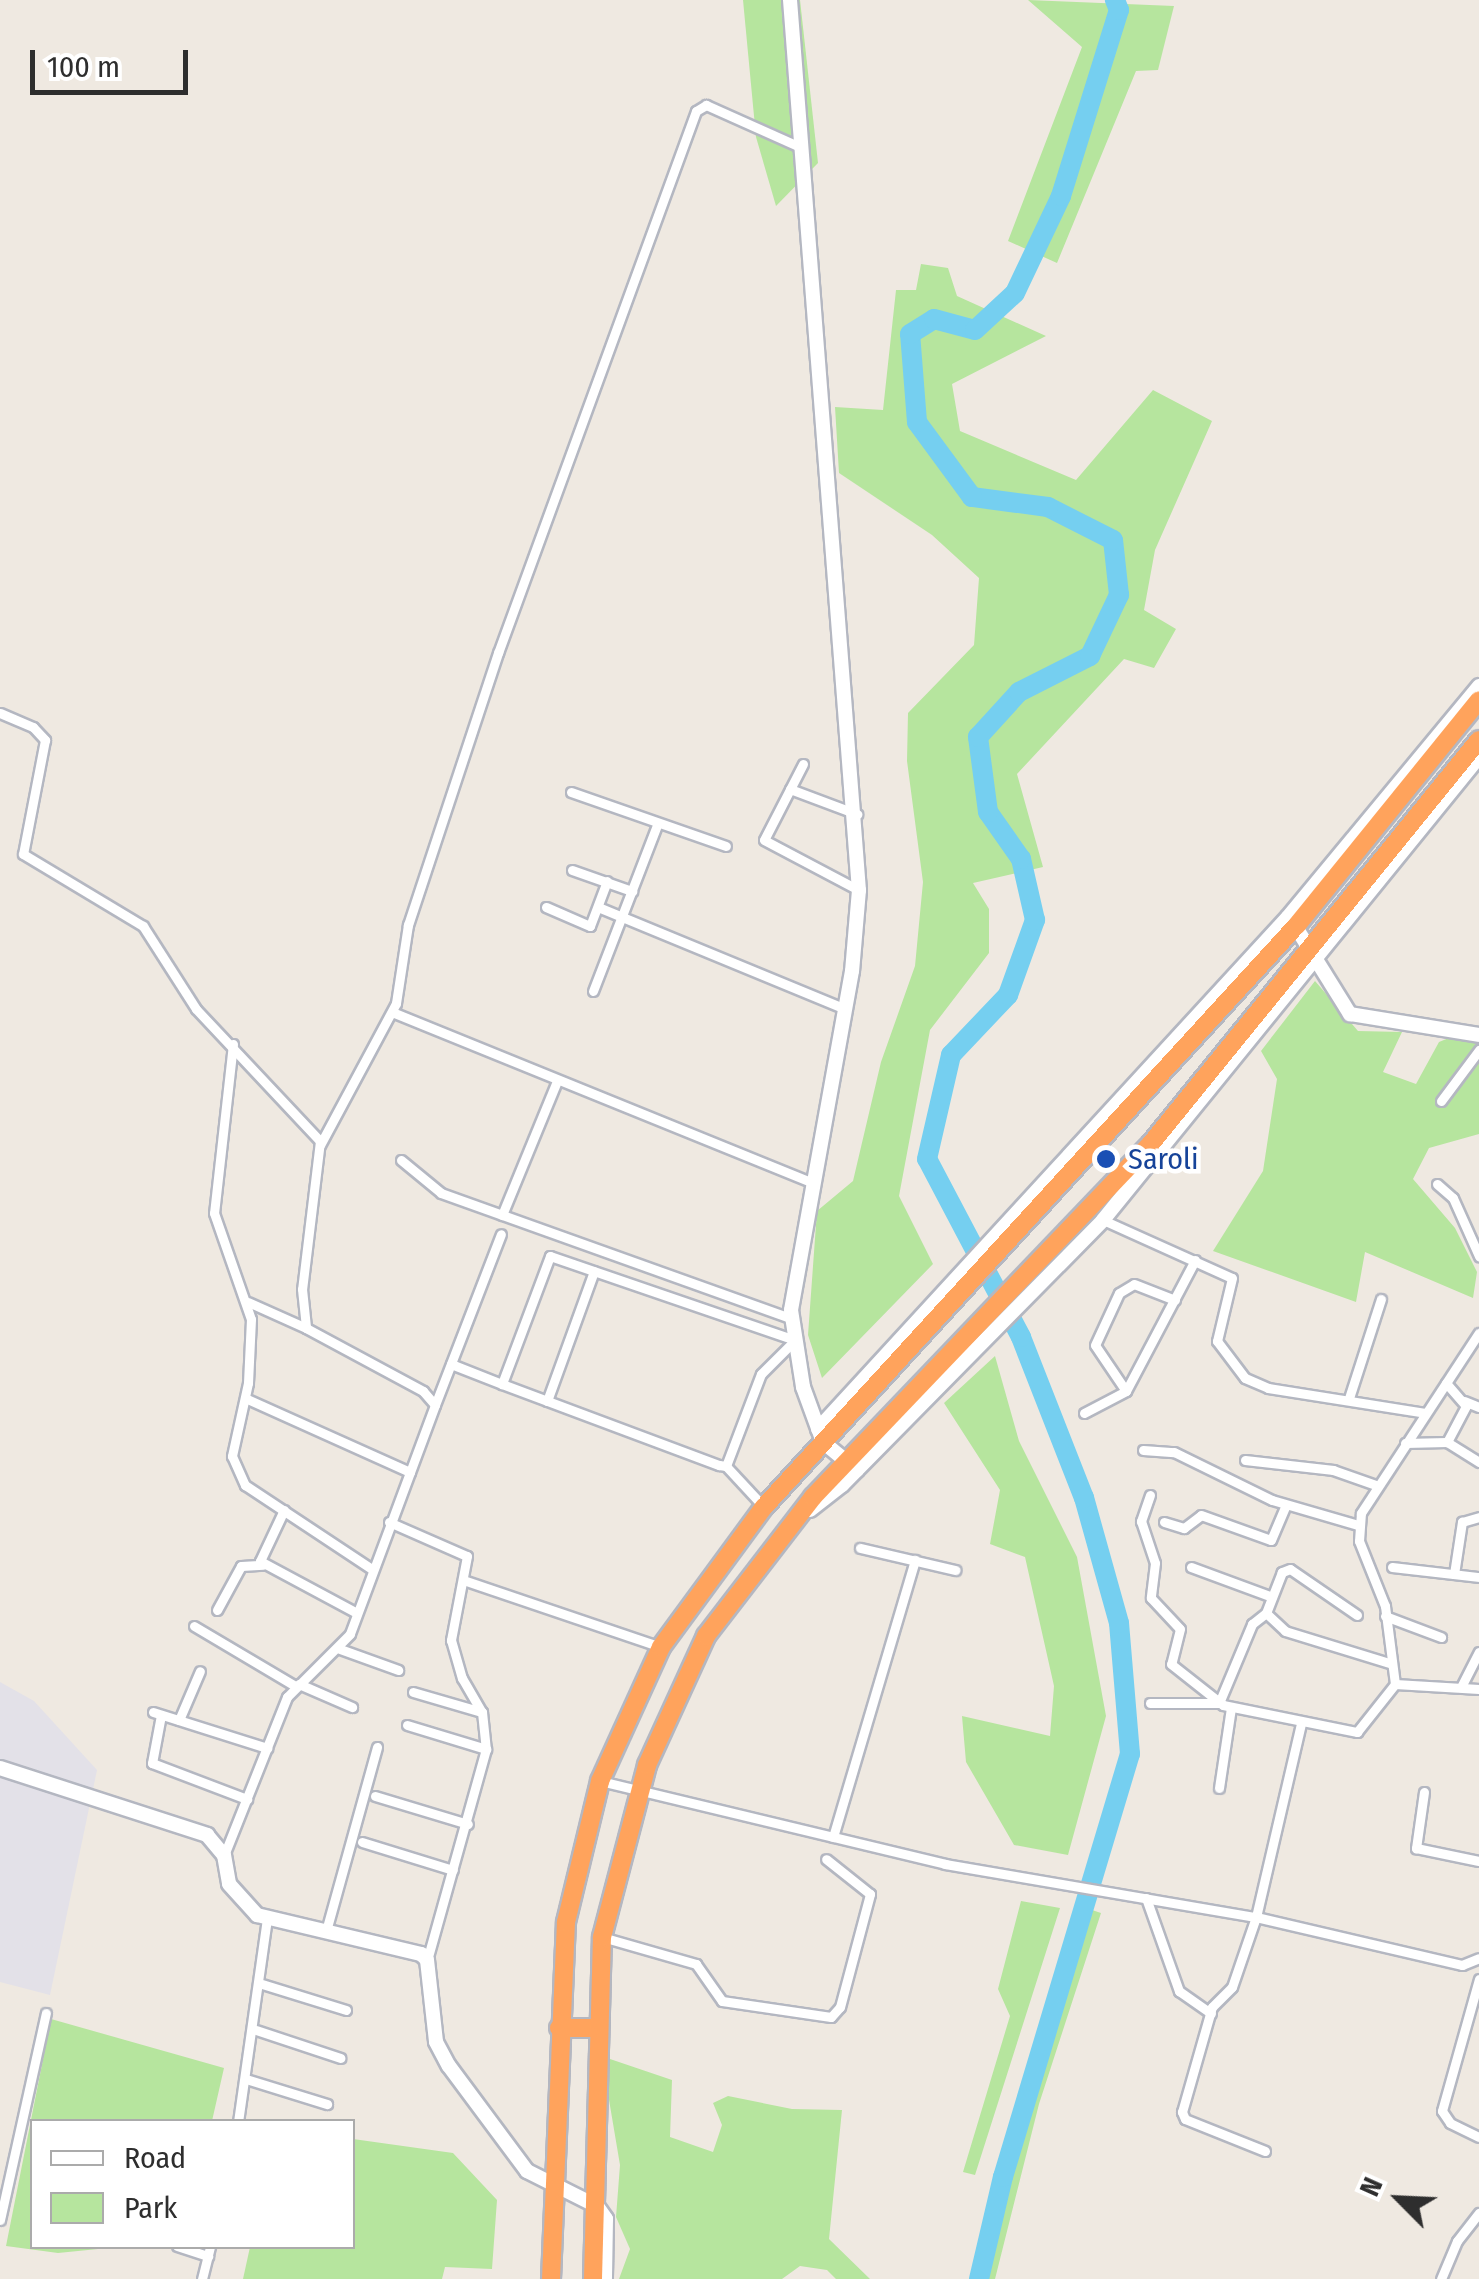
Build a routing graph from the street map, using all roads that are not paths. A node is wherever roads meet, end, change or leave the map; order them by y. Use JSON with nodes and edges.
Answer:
{"nodes":[{"id":1,"x":790,"y":0,"type":"edge"},
{"id":2,"x":802,"y":148,"type":"junction"},
{"id":3,"x":1479,"y":686,"type":"edge"},
{"id":4,"x":1479,"y":700,"type":"edge"},
{"id":5,"x":0,"y":713,"type":"edge"},
{"id":6,"x":1479,"y":740,"type":"edge"},
{"id":7,"x":1479,"y":757,"type":"edge"},
{"id":8,"x":803,"y":764,"type":"dead end"},
{"id":9,"x":790,"y":789,"type":"junction"},
{"id":10,"x":571,"y":792,"type":"dead end"},
{"id":11,"x":857,"y":814,"type":"junction"},
{"id":12,"x":657,"y":825,"type":"junction"},
{"id":13,"x":726,"y":846,"type":"dead end"},
{"id":14,"x":572,"y":870,"type":"dead end"},
{"id":15,"x":607,"y":881,"type":"junction"},
{"id":16,"x":859,"y":890,"type":"junction"},
{"id":17,"x":632,"y":891,"type":"junction"},
{"id":18,"x":598,"y":906,"type":"junction"},
{"id":19,"x":546,"y":907,"type":"dead end"},
{"id":20,"x":623,"y":916,"type":"junction"},
{"id":21,"x":1292,"y":921,"type":"junction"},
{"id":22,"x":1315,"y":952,"type":"junction"},
{"id":23,"x":592,"y":991,"type":"dead end"},
{"id":24,"x":845,"y":1009,"type":"junction"},
{"id":25,"x":392,"y":1012,"type":"junction"},
{"id":26,"x":1479,"y":1035,"type":"edge"},
{"id":27,"x":234,"y":1044,"type":"junction"},
{"id":28,"x":1479,"y":1050,"type":"edge"},
{"id":29,"x":557,"y":1082,"type":"junction"},
{"id":30,"x":1442,"y":1101,"type":"dead end"},
{"id":31,"x":318,"y":1140,"type":"junction"},
{"id":32,"x":401,"y":1160,"type":"dead end"},
{"id":33,"x":814,"y":1182,"type":"junction"},
{"id":34,"x":1437,"y":1184,"type":"dead end"},
{"id":35,"x":502,"y":1215,"type":"junction"},
{"id":36,"x":1102,"y":1220,"type":"junction"},
{"id":37,"x":501,"y":1234,"type":"dead end"},
{"id":38,"x":1479,"y":1256,"type":"edge"},
{"id":39,"x":1199,"y":1262,"type":"junction"},
{"id":40,"x":594,"y":1271,"type":"junction"},
{"id":41,"x":1026,"y":1283,"type":"junction"},
{"id":42,"x":1381,"y":1299,"type":"dead end"},
{"id":43,"x":1175,"y":1300,"type":"junction"},
{"id":44,"x":248,"y":1302,"type":"junction"},
{"id":45,"x":792,"y":1319,"type":"junction"},
{"id":46,"x":306,"y":1328,"type":"junction"},
{"id":47,"x":1479,"y":1333,"type":"edge"},
{"id":48,"x":796,"y":1340,"type":"junction"},
{"id":49,"x":451,"y":1364,"type":"junction"},
{"id":50,"x":1446,"y":1383,"type":"junction"},
{"id":51,"x":502,"y":1384,"type":"junction"},
{"id":52,"x":1126,"y":1391,"type":"junction"},
{"id":53,"x":245,"y":1398,"type":"junction"},
{"id":54,"x":1349,"y":1398,"type":"junction"},
{"id":55,"x":547,"y":1400,"type":"junction"},
{"id":56,"x":1464,"y":1401,"type":"junction"},
{"id":57,"x":435,"y":1405,"type":"junction"},
{"id":58,"x":1479,"y":1407,"type":"edge"},
{"id":59,"x":1084,"y":1413,"type":"dead end"},
{"id":60,"x":1425,"y":1414,"type":"junction"},
{"id":61,"x":821,"y":1436,"type":"junction"},
{"id":62,"x":1447,"y":1442,"type":"junction"},
{"id":63,"x":1405,"y":1443,"type":"junction"},
{"id":64,"x":1143,"y":1450,"type":"dead end"},
{"id":65,"x":1245,"y":1460,"type":"dead end"},
{"id":66,"x":1479,"y":1462,"type":"edge"},
{"id":67,"x":726,"y":1466,"type":"junction"},
{"id":68,"x":852,"y":1466,"type":"junction"},
{"id":69,"x":410,"y":1472,"type":"junction"},
{"id":70,"x":1376,"y":1485,"type":"junction"},
{"id":71,"x":1150,"y":1495,"type":"dead end"},
{"id":72,"x":1286,"y":1504,"type":"junction"},
{"id":73,"x":764,"y":1507,"type":"junction"},
{"id":74,"x":284,"y":1510,"type":"junction"},
{"id":75,"x":1479,"y":1517,"type":"edge"},
{"id":76,"x":388,"y":1522,"type":"junction"},
{"id":77,"x":1164,"y":1522,"type":"dead end"},
{"id":78,"x":1358,"y":1525,"type":"junction"},
{"id":79,"x":860,"y":1548,"type":"dead end"},
{"id":80,"x":915,"y":1560,"type":"junction"},
{"id":81,"x":263,"y":1565,"type":"junction"},
{"id":82,"x":1190,"y":1567,"type":"dead end"},
{"id":83,"x":1392,"y":1567,"type":"dead end"},
{"id":84,"x":372,"y":1569,"type":"junction"},
{"id":85,"x":955,"y":1570,"type":"dead end"},
{"id":86,"x":1454,"y":1574,"type":"junction"},
{"id":87,"x":1479,"y":1577,"type":"edge"},
{"id":88,"x":466,"y":1581,"type":"junction"},
{"id":89,"x":1272,"y":1597,"type":"junction"},
{"id":90,"x":217,"y":1610,"type":"dead end"},
{"id":91,"x":357,"y":1614,"type":"junction"},
{"id":92,"x":1266,"y":1614,"type":"junction"},
{"id":93,"x":1357,"y":1615,"type":"dead end"},
{"id":94,"x":1385,"y":1616,"type":"junction"},
{"id":95,"x":194,"y":1626,"type":"dead end"},
{"id":96,"x":1441,"y":1636,"type":"dead end"},
{"id":97,"x":661,"y":1647,"type":"junction"},
{"id":98,"x":340,"y":1648,"type":"junction"},
{"id":99,"x":1479,"y":1652,"type":"edge"},
{"id":100,"x":1390,"y":1663,"type":"junction"},
{"id":101,"x":398,"y":1670,"type":"dead end"},
{"id":102,"x":200,"y":1671,"type":"dead end"},
{"id":103,"x":1395,"y":1684,"type":"junction"},
{"id":104,"x":297,"y":1685,"type":"junction"},
{"id":105,"x":1462,"y":1685,"type":"junction"},
{"id":106,"x":1479,"y":1689,"type":"edge"},
{"id":107,"x":413,"y":1692,"type":"dead end"},
{"id":108,"x":1219,"y":1702,"type":"junction"},
{"id":109,"x":1150,"y":1703,"type":"dead end"},
{"id":110,"x":352,"y":1708,"type":"dead end"},
{"id":111,"x":1231,"y":1708,"type":"junction"},
{"id":112,"x":482,"y":1712,"type":"junction"},
{"id":113,"x":179,"y":1720,"type":"junction"},
{"id":114,"x":1301,"y":1724,"type":"junction"},
{"id":115,"x":406,"y":1725,"type":"dead end"},
{"id":116,"x":377,"y":1747,"type":"dead end"},
{"id":117,"x":267,"y":1748,"type":"junction"},
{"id":118,"x":486,"y":1749,"type":"junction"},
{"id":119,"x":0,"y":1768,"type":"edge"},
{"id":120,"x":600,"y":1781,"type":"junction"},
{"id":121,"x":1220,"y":1788,"type":"dead end"},
{"id":122,"x":1424,"y":1792,"type":"dead end"},
{"id":123,"x":638,"y":1793,"type":"junction"},
{"id":124,"x":374,"y":1796,"type":"dead end"},
{"id":125,"x":247,"y":1799,"type":"junction"},
{"id":126,"x":468,"y":1824,"type":"junction"},
{"id":127,"x":833,"y":1837,"type":"junction"},
{"id":128,"x":362,"y":1842,"type":"dead end"},
{"id":129,"x":224,"y":1855,"type":"junction"},
{"id":130,"x":826,"y":1859,"type":"dead end"},
{"id":131,"x":1479,"y":1861,"type":"edge"},
{"id":132,"x":453,"y":1870,"type":"junction"},
{"id":133,"x":1146,"y":1898,"type":"junction"},
{"id":134,"x":267,"y":1917,"type":"junction"},
{"id":135,"x":1256,"y":1917,"type":"junction"},
{"id":136,"x":326,"y":1931,"type":"junction"},
{"id":137,"x":602,"y":1937,"type":"junction"},
{"id":138,"x":428,"y":1960,"type":"junction"},
{"id":139,"x":1479,"y":1960,"type":"edge"},
{"id":140,"x":1479,"y":1979,"type":"edge"},
{"id":141,"x":262,"y":1984,"type":"junction"},
{"id":142,"x":346,"y":2010,"type":"dead end"},
{"id":143,"x":46,"y":2013,"type":"dead end"},
{"id":144,"x":1210,"y":2013,"type":"junction"},
{"id":145,"x":559,"y":2028,"type":"junction"},
{"id":146,"x":599,"y":2028,"type":"junction"},
{"id":147,"x":256,"y":2030,"type":"junction"},
{"id":148,"x":340,"y":2058,"type":"dead end"},
{"id":149,"x":246,"y":2079,"type":"junction"},
{"id":150,"x":327,"y":2104,"type":"dead end"},
{"id":151,"x":239,"y":2119,"type":"edge"},
{"id":152,"x":1479,"y":2136,"type":"edge"},
{"id":153,"x":1266,"y":2151,"type":"dead end"},
{"id":154,"x":552,"y":2184,"type":"junction"},
{"id":155,"x":597,"y":2206,"type":"junction"},
{"id":156,"x":1479,"y":2213,"type":"edge"},
{"id":157,"x":0,"y":2220,"type":"edge"},
{"id":158,"x":209,"y":2251,"type":"edge"},
{"id":159,"x":202,"y":2279,"type":"edge"},
{"id":160,"x":548,"y":2279,"type":"edge"},
{"id":161,"x":593,"y":2279,"type":"edge"},
{"id":162,"x":605,"y":2279,"type":"edge"},
{"id":163,"x":1441,"y":2279,"type":"edge"}],
"edges":[{"from":1,"to":2,"type":"street"},
{"from":2,"to":11,"type":"street"},
{"from":2,"to":25,"type":"street"},
{"from":3,"to":21,"type":"street"},
{"from":4,"to":21,"type":"highway"},
{"from":5,"to":27,"type":"street"},
{"from":6,"to":22,"type":"highway"},
{"from":7,"to":22,"type":"street"},
{"from":8,"to":9,"type":"street"},
{"from":9,"to":11,"type":"street"},
{"from":9,"to":16,"type":"street"},
{"from":10,"to":12,"type":"street"},
{"from":11,"to":16,"type":"street"},
{"from":12,"to":13,"type":"street"},
{"from":12,"to":17,"type":"street"},
{"from":14,"to":15,"type":"street"},
{"from":15,"to":17,"type":"street"},
{"from":15,"to":18,"type":"street"},
{"from":16,"to":24,"type":"street"},
{"from":17,"to":20,"type":"street"},
{"from":18,"to":19,"type":"street"},
{"from":18,"to":20,"type":"street"},
{"from":20,"to":23,"type":"street"},
{"from":20,"to":24,"type":"street"},
{"from":21,"to":22,"type":"street"},
{"from":21,"to":61,"type":"highway"},
{"from":22,"to":26,"type":"street"},
{"from":22,"to":36,"type":"street"},
{"from":22,"to":41,"type":"highway"},
{"from":24,"to":33,"type":"street"},
{"from":25,"to":29,"type":"street"},
{"from":25,"to":31,"type":"street"},
{"from":27,"to":31,"type":"street"},
{"from":27,"to":44,"type":"street"},
{"from":28,"to":30,"type":"street"},
{"from":29,"to":33,"type":"street"},
{"from":29,"to":35,"type":"street"},
{"from":31,"to":46,"type":"street"},
{"from":32,"to":35,"type":"street"},
{"from":33,"to":45,"type":"street"},
{"from":34,"to":38,"type":"street"},
{"from":35,"to":45,"type":"street"},
{"from":36,"to":39,"type":"street"},
{"from":36,"to":41,"type":"street"},
{"from":37,"to":49,"type":"street"},
{"from":39,"to":43,"type":"street"},
{"from":39,"to":54,"type":"street"},
{"from":40,"to":48,"type":"street"},
{"from":40,"to":51,"type":"street"},
{"from":40,"to":55,"type":"street"},
{"from":41,"to":68,"type":"highway"},
{"from":42,"to":54,"type":"street"},
{"from":43,"to":52,"type":"street"},
{"from":43,"to":52,"type":"street"},
{"from":44,"to":46,"type":"street"},
{"from":44,"to":53,"type":"street"},
{"from":45,"to":48,"type":"street"},
{"from":46,"to":57,"type":"street"},
{"from":47,"to":50,"type":"street"},
{"from":48,"to":61,"type":"street"},
{"from":48,"to":67,"type":"street"},
{"from":49,"to":51,"type":"street"},
{"from":49,"to":57,"type":"street"},
{"from":50,"to":56,"type":"street"},
{"from":50,"to":60,"type":"street"},
{"from":51,"to":55,"type":"street"},
{"from":52,"to":59,"type":"street"},
{"from":53,"to":69,"type":"street"},
{"from":53,"to":74,"type":"street"},
{"from":54,"to":60,"type":"street"},
{"from":55,"to":67,"type":"street"},
{"from":56,"to":58,"type":"street"},
{"from":56,"to":62,"type":"street"},
{"from":57,"to":69,"type":"street"},
{"from":60,"to":63,"type":"street"},
{"from":61,"to":68,"type":"street"},
{"from":61,"to":73,"type":"highway"},
{"from":62,"to":63,"type":"street"},
{"from":62,"to":66,"type":"street"},
{"from":63,"to":70,"type":"street"},
{"from":64,"to":72,"type":"street"},
{"from":65,"to":70,"type":"street"},
{"from":67,"to":73,"type":"street"},
{"from":68,"to":123,"type":"highway"},
{"from":69,"to":76,"type":"street"},
{"from":70,"to":78,"type":"street"},
{"from":71,"to":108,"type":"street"},
{"from":72,"to":77,"type":"street"},
{"from":72,"to":78,"type":"street"},
{"from":73,"to":97,"type":"highway"},
{"from":74,"to":81,"type":"street"},
{"from":74,"to":84,"type":"street"},
{"from":75,"to":86,"type":"street"},
{"from":76,"to":84,"type":"street"},
{"from":76,"to":88,"type":"street"},
{"from":78,"to":94,"type":"street"},
{"from":79,"to":80,"type":"street"},
{"from":80,"to":85,"type":"street"},
{"from":80,"to":127,"type":"street"},
{"from":81,"to":90,"type":"street"},
{"from":81,"to":91,"type":"street"},
{"from":82,"to":89,"type":"street"},
{"from":83,"to":86,"type":"street"},
{"from":84,"to":91,"type":"street"},
{"from":86,"to":87,"type":"street"},
{"from":88,"to":97,"type":"street"},
{"from":88,"to":112,"type":"street"},
{"from":89,"to":92,"type":"street"},
{"from":89,"to":93,"type":"street"},
{"from":91,"to":98,"type":"street"},
{"from":92,"to":100,"type":"street"},
{"from":92,"to":108,"type":"street"},
{"from":94,"to":96,"type":"street"},
{"from":94,"to":100,"type":"street"},
{"from":95,"to":104,"type":"street"},
{"from":97,"to":120,"type":"highway"},
{"from":98,"to":101,"type":"street"},
{"from":98,"to":104,"type":"street"},
{"from":99,"to":105,"type":"street"},
{"from":100,"to":103,"type":"street"},
{"from":102,"to":113,"type":"street"},
{"from":103,"to":105,"type":"street"},
{"from":103,"to":114,"type":"street"},
{"from":104,"to":110,"type":"street"},
{"from":104,"to":117,"type":"street"},
{"from":105,"to":106,"type":"street"},
{"from":107,"to":112,"type":"street"},
{"from":108,"to":109,"type":"street"},
{"from":108,"to":111,"type":"street"},
{"from":111,"to":114,"type":"street"},
{"from":111,"to":121,"type":"street"},
{"from":112,"to":118,"type":"street"},
{"from":113,"to":117,"type":"street"},
{"from":113,"to":125,"type":"street"},
{"from":114,"to":135,"type":"street"},
{"from":115,"to":118,"type":"street"},
{"from":116,"to":136,"type":"street"},
{"from":117,"to":125,"type":"street"},
{"from":118,"to":126,"type":"street"},
{"from":119,"to":129,"type":"street"},
{"from":120,"to":123,"type":"street"},
{"from":120,"to":145,"type":"highway"},
{"from":122,"to":131,"type":"street"},
{"from":123,"to":127,"type":"street"},
{"from":123,"to":137,"type":"highway"},
{"from":124,"to":126,"type":"street"},
{"from":125,"to":129,"type":"street"},
{"from":126,"to":132,"type":"street"},
{"from":127,"to":133,"type":"street"},
{"from":128,"to":132,"type":"street"},
{"from":129,"to":134,"type":"street"},
{"from":130,"to":137,"type":"street"},
{"from":132,"to":138,"type":"street"},
{"from":133,"to":135,"type":"street"},
{"from":133,"to":144,"type":"street"},
{"from":134,"to":136,"type":"street"},
{"from":134,"to":141,"type":"street"},
{"from":135,"to":139,"type":"street"},
{"from":135,"to":144,"type":"street"},
{"from":136,"to":138,"type":"street"},
{"from":137,"to":146,"type":"highway"},
{"from":138,"to":154,"type":"street"},
{"from":140,"to":152,"type":"street"},
{"from":141,"to":142,"type":"street"},
{"from":141,"to":147,"type":"street"},
{"from":143,"to":157,"type":"street"},
{"from":144,"to":153,"type":"street"},
{"from":145,"to":146,"type":"highway"},
{"from":145,"to":154,"type":"highway"},
{"from":146,"to":155,"type":"highway"},
{"from":147,"to":148,"type":"street"},
{"from":147,"to":149,"type":"street"},
{"from":149,"to":150,"type":"street"},
{"from":149,"to":151,"type":"street"},
{"from":154,"to":155,"type":"street"},
{"from":154,"to":160,"type":"highway"},
{"from":155,"to":161,"type":"highway"},
{"from":155,"to":162,"type":"street"},
{"from":156,"to":163,"type":"street"},
{"from":158,"to":159,"type":"street"}]}
